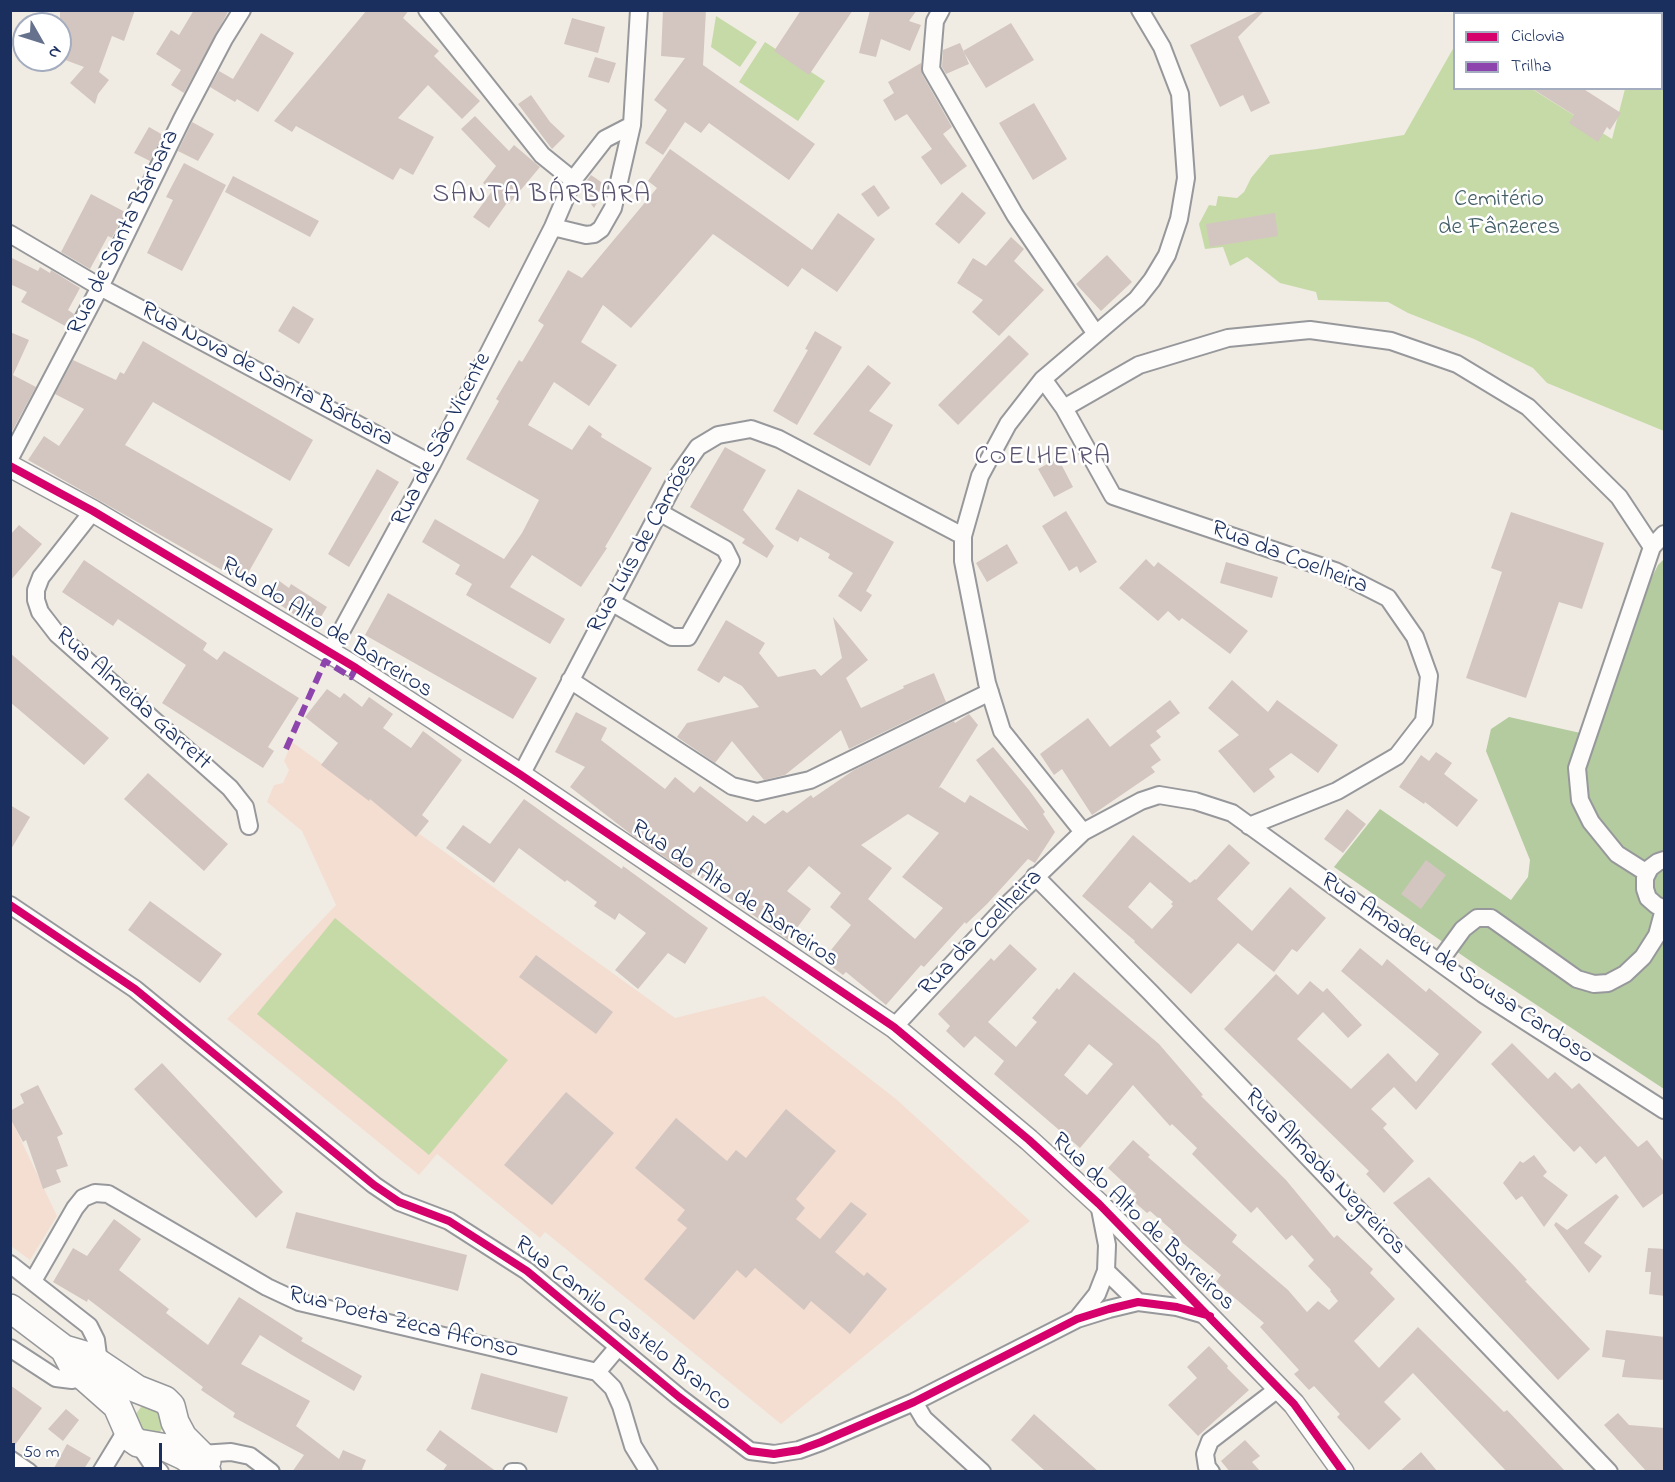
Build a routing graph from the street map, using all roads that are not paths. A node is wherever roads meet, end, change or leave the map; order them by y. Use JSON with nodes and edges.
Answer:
{"nodes":[{"id":1,"x":242,"y":10,"type":"edge"},
{"id":2,"x":427,"y":10,"type":"edge"},
{"id":3,"x":639,"y":10,"type":"edge"},
{"id":4,"x":941,"y":10,"type":"edge"},
{"id":5,"x":1140,"y":10,"type":"edge"},
{"id":6,"x":632,"y":125,"type":"junction"},
{"id":7,"x":573,"y":180,"type":"junction"},
{"id":8,"x":553,"y":226,"type":"junction"},
{"id":9,"x":10,"y":234,"type":"edge"},
{"id":10,"x":100,"y":287,"type":"junction"},
{"id":11,"x":1096,"y":334,"type":"junction"},
{"id":12,"x":1043,"y":379,"type":"junction"},
{"id":13,"x":1064,"y":408,"type":"junction"},
{"id":14,"x":10,"y":458,"type":"edge"},
{"id":15,"x":432,"y":464,"type":"junction"},
{"id":16,"x":10,"y":466,"type":"edge"},
{"id":17,"x":93,"y":511,"type":"junction"},
{"id":18,"x":659,"y":512,"type":"junction"},
{"id":19,"x":1665,"y":534,"type":"edge"},
{"id":20,"x":963,"y":536,"type":"junction"},
{"id":21,"x":1652,"y":547,"type":"junction"},
{"id":22,"x":611,"y":602,"type":"junction"},
{"id":23,"x":330,"y":652,"type":"junction"},
{"id":24,"x":570,"y":680,"type":"junction"},
{"id":25,"x":990,"y":692,"type":"junction"},
{"id":26,"x":521,"y":775,"type":"junction"},
{"id":27,"x":249,"y":826,"type":"dead end"},
{"id":28,"x":1249,"y":826,"type":"junction"},
{"id":29,"x":1083,"y":832,"type":"junction"},
{"id":30,"x":1665,"y":860,"type":"edge"},
{"id":31,"x":1647,"y":873,"type":"junction"},
{"id":32,"x":1035,"y":876,"type":"junction"},
{"id":33,"x":10,"y":905,"type":"edge"},
{"id":34,"x":1664,"y":909,"type":"edge"},
{"id":35,"x":1439,"y":962,"type":"junction"},
{"id":36,"x":894,"y":1027,"type":"junction"},
{"id":37,"x":1665,"y":1110,"type":"edge"},
{"id":38,"x":1099,"y":1204,"type":"junction"},
{"id":39,"x":10,"y":1264,"type":"edge"},
{"id":40,"x":1106,"y":1271,"type":"junction"},
{"id":41,"x":33,"y":1281,"type":"junction"},
{"id":42,"x":1138,"y":1302,"type":"junction"},
{"id":43,"x":10,"y":1308,"type":"edge"},
{"id":44,"x":1210,"y":1317,"type":"junction"},
{"id":45,"x":1077,"y":1320,"type":"junction"},
{"id":46,"x":618,"y":1347,"type":"junction"},
{"id":47,"x":10,"y":1348,"type":"edge"},
{"id":48,"x":92,"y":1370,"type":"junction"},
{"id":49,"x":597,"y":1372,"type":"junction"},
{"id":50,"x":1279,"y":1388,"type":"junction"},
{"id":51,"x":150,"y":1395,"type":"junction"},
{"id":52,"x":914,"y":1402,"type":"junction"},
{"id":53,"x":175,"y":1422,"type":"junction"},
{"id":54,"x":138,"y":1447,"type":"edge"},
{"id":55,"x":10,"y":1459,"type":"edge"},
{"id":56,"x":208,"y":1466,"type":"edge"},
{"id":57,"x":29,"y":1472,"type":"edge"},
{"id":58,"x":101,"y":1472,"type":"edge"},
{"id":59,"x":271,"y":1472,"type":"edge"},
{"id":60,"x":512,"y":1472,"type":"edge"},
{"id":61,"x":518,"y":1472,"type":"edge"},
{"id":62,"x":649,"y":1472,"type":"edge"},
{"id":63,"x":982,"y":1472,"type":"edge"},
{"id":64,"x":1211,"y":1472,"type":"edge"},
{"id":65,"x":1343,"y":1472,"type":"edge"},
{"id":66,"x":1609,"y":1472,"type":"edge"}],
"edges":[{"from":1,"to":10,"type":"street","name":"Rua de Santa Bárbara"},
{"from":2,"to":7,"type":"street"},
{"from":3,"to":6,"type":"street"},
{"from":4,"to":11,"type":"street"},
{"from":5,"to":11,"type":"street"},
{"from":6,"to":7,"type":"street","name":"Rua de São Vicente"},
{"from":6,"to":8,"type":"street"},
{"from":7,"to":8,"type":"street","name":"Rua de São Vicente"},
{"from":8,"to":15,"type":"street","name":"Rua de São Vicente"},
{"from":9,"to":10,"type":"street","name":"Rua Nova de Santa Bárbara"},
{"from":10,"to":14,"type":"street","name":"Rua de Santa Bárbara"},
{"from":10,"to":15,"type":"street","name":"Rua Nova de Santa Bárbara"},
{"from":11,"to":12,"type":"street"},
{"from":12,"to":13,"type":"street","name":"Rua da Coelheira"},
{"from":12,"to":20,"type":"street"},
{"from":13,"to":21,"type":"street"},
{"from":13,"to":28,"type":"street","name":"Rua da Coelheira"},
{"from":15,"to":23,"type":"street","name":"Rua de São Vicente"},
{"from":16,"to":17,"type":"street","name":"Rua do Alto de Barreiros"},
{"from":17,"to":23,"type":"street","name":"Rua do Alto de Barreiros"},
{"from":17,"to":27,"type":"street","name":"Rua Almeida Garrett"},
{"from":18,"to":20,"type":"street","name":"Rua Luís de Camões"},
{"from":18,"to":22,"type":"street","name":"Rua Luís de Camões"},
{"from":18,"to":22,"type":"street"},
{"from":19,"to":21,"type":"street"},
{"from":20,"to":25,"type":"street"},
{"from":21,"to":31,"type":"street"},
{"from":22,"to":24,"type":"street","name":"Rua Luís de Camões"},
{"from":23,"to":26,"type":"street","name":"Rua do Alto de Barreiros"},
{"from":24,"to":25,"type":"street"},
{"from":24,"to":26,"type":"street","name":"Rua Luís de Camões"},
{"from":25,"to":29,"type":"street"},
{"from":26,"to":36,"type":"street","name":"Rua do Alto de Barreiros"},
{"from":28,"to":29,"type":"street","name":"Rua da Coelheira"},
{"from":28,"to":35,"type":"street","name":"Rua Amadeu de Sousa Cardoso"},
{"from":29,"to":32,"type":"street","name":"Rua da Coelheira"},
{"from":30,"to":31,"type":"street"},
{"from":31,"to":34,"type":"street"},
{"from":32,"to":36,"type":"street","name":"Rua da Coelheira"},
{"from":32,"to":66,"type":"street","name":"Rua Almada Negreiros"},
{"from":33,"to":46,"type":"street","name":"Rua Camilo Castelo Branco"},
{"from":34,"to":35,"type":"street"},
{"from":35,"to":37,"type":"street","name":"Rua Amadeu de Sousa Cardoso"},
{"from":36,"to":38,"type":"street","name":"Rua do Alto de Barreiros"},
{"from":38,"to":40,"type":"street","name":"Rua Camilo Castelo Branco"},
{"from":38,"to":44,"type":"street","name":"Rua do Alto de Barreiros"},
{"from":39,"to":41,"type":"street"},
{"from":40,"to":42,"type":"street"},
{"from":40,"to":45,"type":"street","name":"Rua Camilo Castelo Branco"},
{"from":41,"to":48,"type":"street"},
{"from":41,"to":49,"type":"street","name":"Rua Poeta Zeca Afonso"},
{"from":42,"to":44,"type":"street","name":"Rua Camilo Castelo Branco"},
{"from":42,"to":45,"type":"street","name":"Rua Camilo Castelo Branco"},
{"from":43,"to":48,"type":"main road"},
{"from":44,"to":50,"type":"street","name":"Rua do Alto de Barreiros"},
{"from":45,"to":52,"type":"street","name":"Rua Camilo Castelo Branco"},
{"from":46,"to":49,"type":"street"},
{"from":46,"to":52,"type":"street","name":"Rua Camilo Castelo Branco"},
{"from":47,"to":48,"type":"street"},
{"from":48,"to":51,"type":"main road"},
{"from":48,"to":54,"type":"main road"},
{"from":49,"to":62,"type":"street"},
{"from":50,"to":64,"type":"street"},
{"from":50,"to":65,"type":"street","name":"Rua do Alto de Barreiros"},
{"from":51,"to":53,"type":"main road"},
{"from":51,"to":54,"type":"main road"},
{"from":52,"to":63,"type":"street"},
{"from":53,"to":54,"type":"main road"},
{"from":53,"to":56,"type":"main road"},
{"from":54,"to":56,"type":"main road"},
{"from":54,"to":58,"type":"street"},
{"from":55,"to":57,"type":"street"},
{"from":56,"to":59,"type":"street"},
{"from":60,"to":61,"type":"street"}]}
